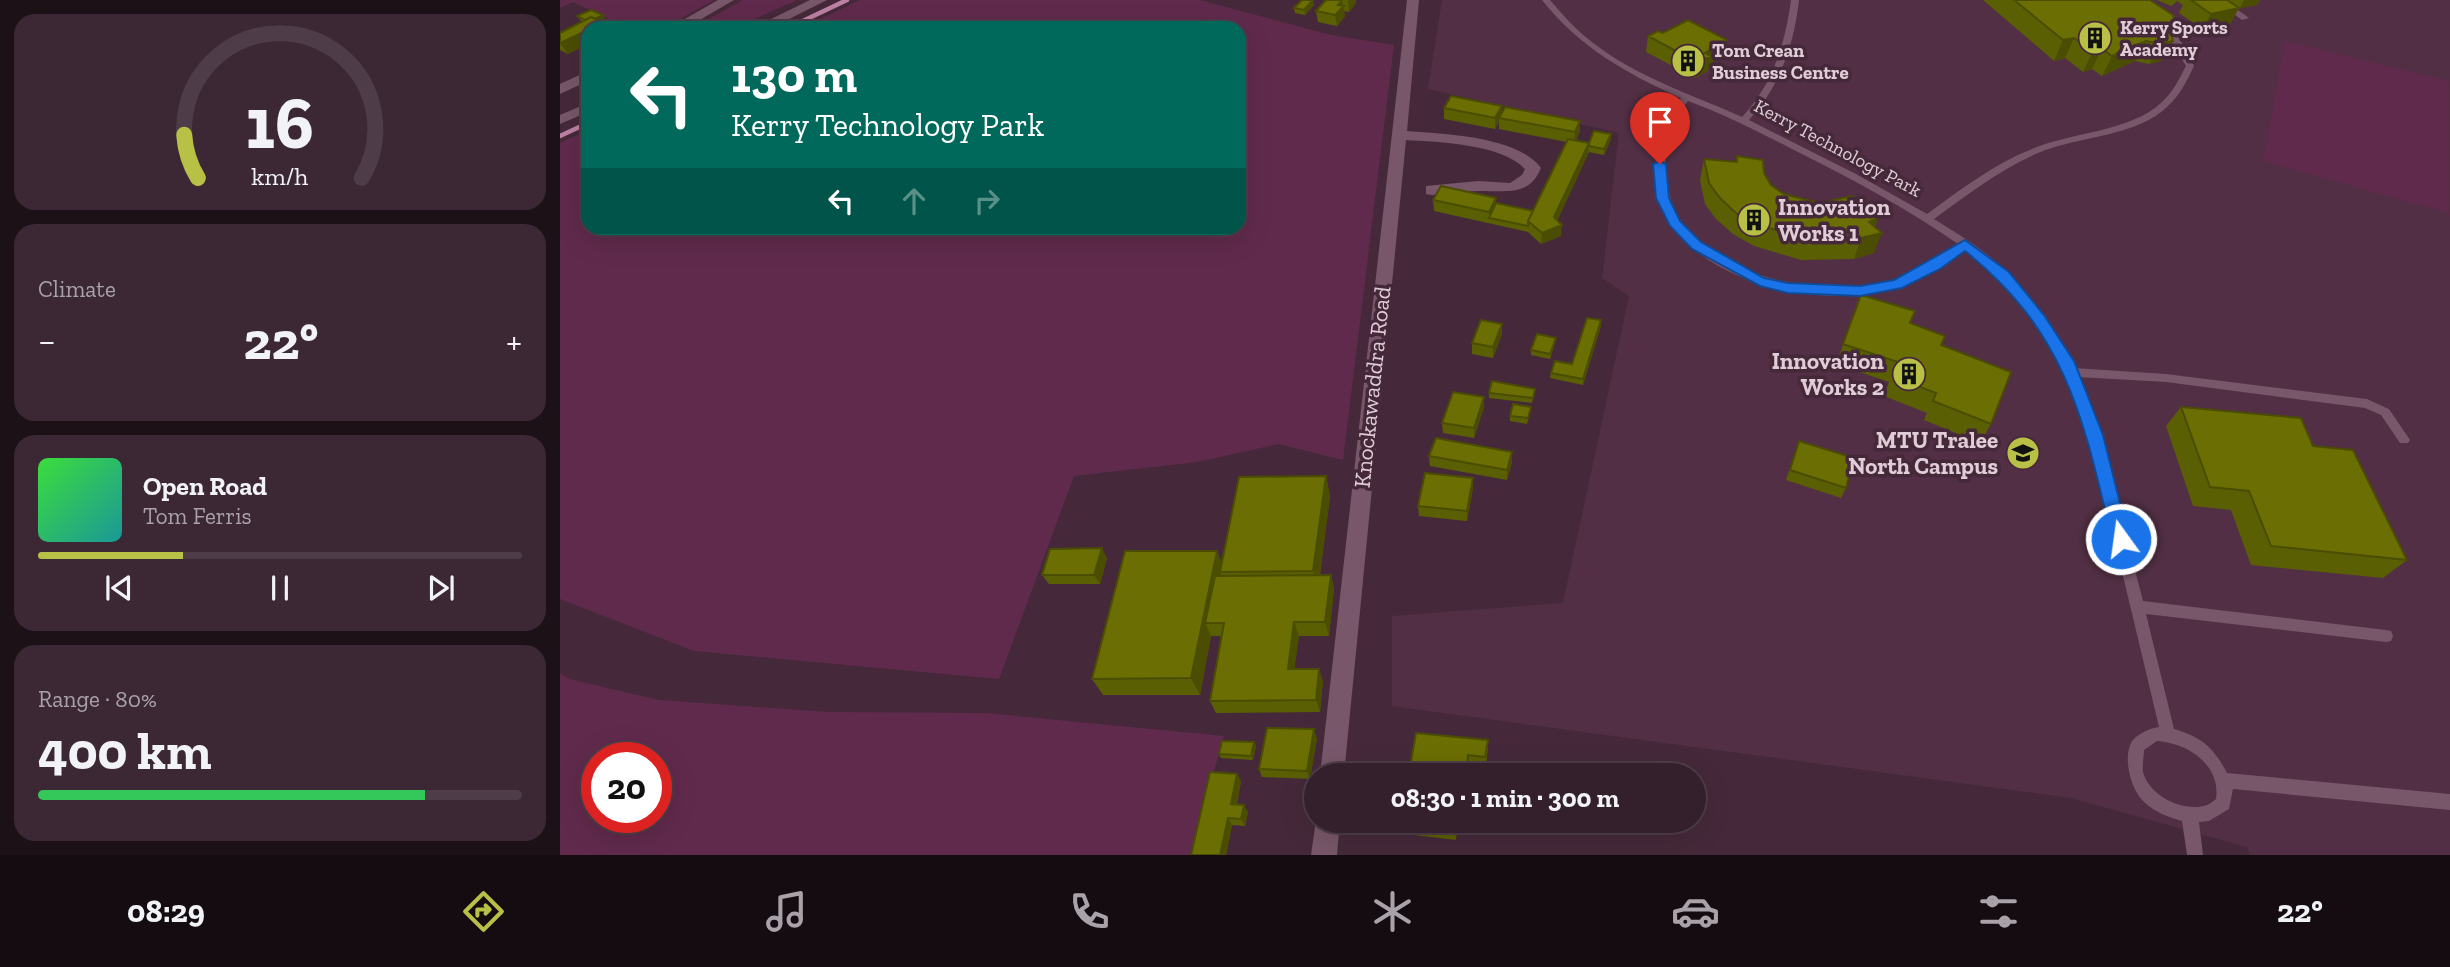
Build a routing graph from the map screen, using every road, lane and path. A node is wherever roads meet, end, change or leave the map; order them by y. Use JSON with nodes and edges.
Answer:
{"nodes":[{"id":1,"x":728,"y":0,"type":"edge"},
{"id":2,"x":821,"y":0,"type":"edge"},
{"id":3,"x":1413,"y":0,"type":"edge"},
{"id":4,"x":1546,"y":0,"type":"edge"},
{"id":5,"x":1795,"y":0,"type":"edge"},
{"id":6,"x":2137,"y":0,"type":"edge"},
{"id":7,"x":2219,"y":0,"type":"edge"},
{"id":8,"x":2245,"y":18,"type":"dead end"},
{"id":9,"x":689,"y":21,"type":"edge"},
{"id":10,"x":775,"y":21,"type":"edge"},
{"id":11,"x":581,"y":79,"type":"edge"},
{"id":12,"x":560,"y":90,"type":"edge"},
{"id":13,"x":1685,"y":99,"type":"junction"},
{"id":14,"x":581,"y":110,"type":"edge"},
{"id":15,"x":560,"y":120,"type":"edge"},
{"id":16,"x":1743,"y":121,"type":"junction"},
{"id":17,"x":1401,"y":135,"type":"junction"},
{"id":18,"x":1432,"y":190,"type":"dead end"},
{"id":19,"x":1927,"y":219,"type":"junction"},
{"id":20,"x":1965,"y":244,"type":"junction"},
{"id":21,"x":2071,"y":372,"type":"junction"},
{"id":22,"x":2404,"y":440,"type":"dead end"},
{"id":23,"x":2137,"y":607,"type":"junction"},
{"id":24,"x":2386,"y":636,"type":"dead end"},
{"id":25,"x":2168,"y":734,"type":"junction"},
{"id":26,"x":1333,"y":763,"type":"edge"},
{"id":27,"x":2223,"y":780,"type":"junction"},
{"id":28,"x":2450,"y":802,"type":"edge"},
{"id":29,"x":2190,"y":817,"type":"junction"},
{"id":30,"x":1327,"y":833,"type":"edge"},
{"id":31,"x":1324,"y":855,"type":"edge"},
{"id":32,"x":2195,"y":855,"type":"edge"}],
"edges":[{"from":1,"to":9,"type":"street"},
{"from":2,"to":10,"type":"street"},
{"from":3,"to":17,"type":"street","name":"Knockawaddra Road"},
{"from":4,"to":13,"type":"lane","name":"Kerry Technology Park"},
{"from":5,"to":16,"type":"lane"},
{"from":6,"to":19,"type":"lane"},
{"from":7,"to":8,"type":"lane"},
{"from":11,"to":12,"type":"street"},
{"from":13,"to":16,"type":"lane","name":"Kerry Technology Park"},
{"from":13,"to":20,"type":"lane"},
{"from":14,"to":15,"type":"street"},
{"from":16,"to":19,"type":"lane","name":"Kerry Technology Park"},
{"from":17,"to":18,"type":"street"},
{"from":17,"to":26,"type":"street","name":"Knockawaddra Road"},
{"from":19,"to":20,"type":"lane","name":"Kerry Technology Park"},
{"from":20,"to":21,"type":"lane","name":"Kerry Technology Park"},
{"from":21,"to":22,"type":"lane"},
{"from":21,"to":23,"type":"lane","name":"Kerry Technology Park"},
{"from":23,"to":24,"type":"lane"},
{"from":23,"to":25,"type":"lane","name":"Kerry Technology Park"},
{"from":25,"to":27,"type":"lane"},
{"from":25,"to":29,"type":"lane"},
{"from":27,"to":28,"type":"lane"},
{"from":27,"to":29,"type":"lane"},
{"from":29,"to":32,"type":"lane"},
{"from":30,"to":31,"type":"street"}]}
